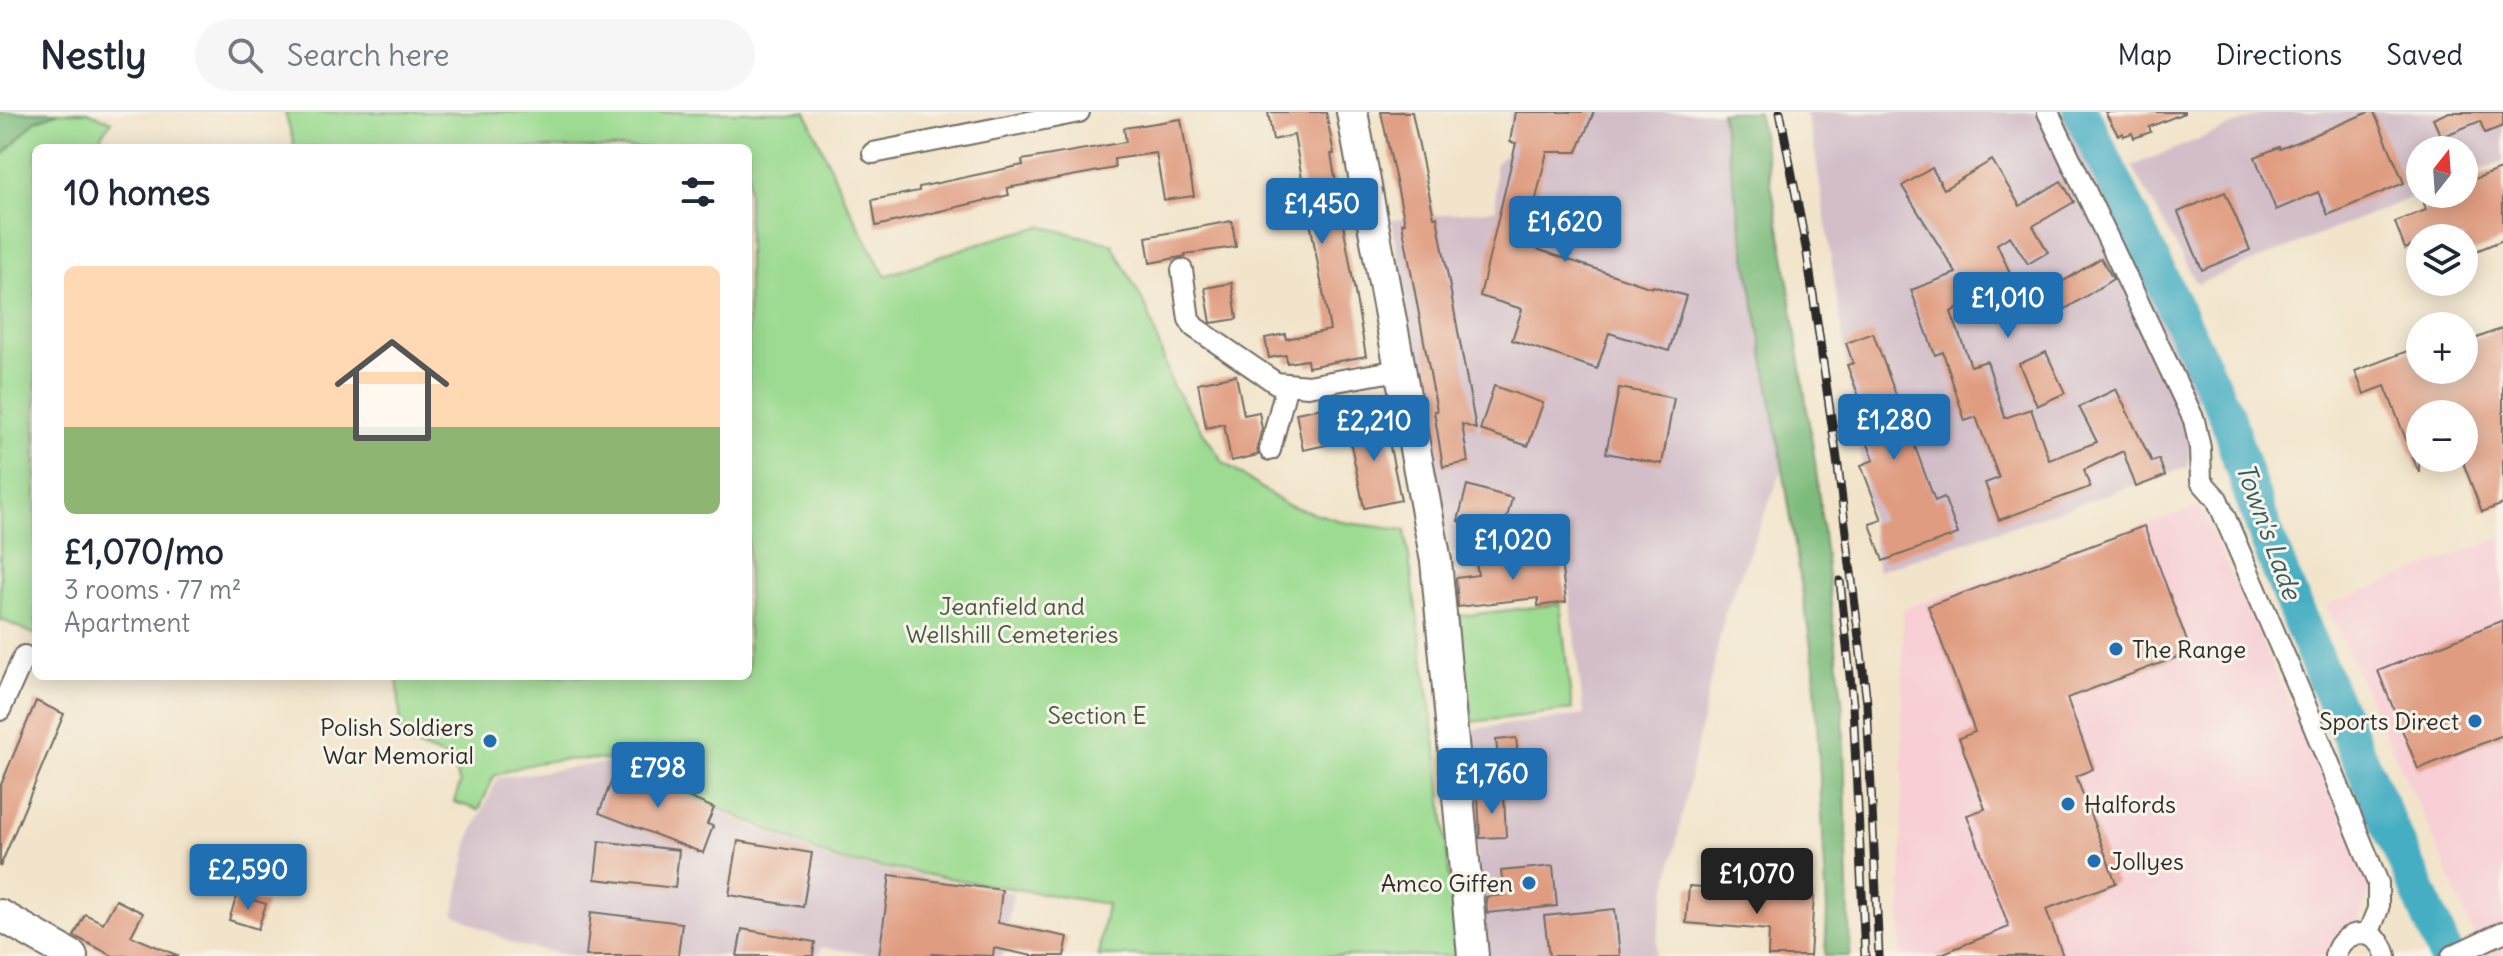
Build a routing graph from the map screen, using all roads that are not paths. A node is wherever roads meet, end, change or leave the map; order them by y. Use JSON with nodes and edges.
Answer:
{"nodes":[{"id":1,"x":1079,"y":112,"type":"edge"},
{"id":2,"x":1352,"y":112,"type":"edge"},
{"id":3,"x":2048,"y":112,"type":"edge"},
{"id":4,"x":873,"y":153,"type":"dead end"},
{"id":5,"x":1182,"y":270,"type":"dead end"},
{"id":6,"x":1399,"y":370,"type":"junction"},
{"id":7,"x":1287,"y":384,"type":"junction"},
{"id":8,"x":1270,"y":450,"type":"dead end"},
{"id":9,"x":24,"y":656,"type":"dead end"},
{"id":10,"x":0,"y":710,"type":"edge"},
{"id":11,"x":0,"y":915,"type":"edge"},
{"id":12,"x":2503,"y":932,"type":"edge"},
{"id":13,"x":2368,"y":934,"type":"junction"},
{"id":14,"x":2454,"y":955,"type":"edge"},
{"id":15,"x":72,"y":956,"type":"edge"},
{"id":16,"x":1473,"y":956,"type":"edge"},
{"id":17,"x":2335,"y":956,"type":"edge"},
{"id":18,"x":2386,"y":956,"type":"edge"}],
"edges":[{"from":1,"to":4,"type":"street"},
{"from":2,"to":6,"type":"street"},
{"from":3,"to":13,"type":"street"},
{"from":5,"to":7,"type":"street"},
{"from":6,"to":7,"type":"street"},
{"from":6,"to":16,"type":"street"},
{"from":7,"to":8,"type":"street"},
{"from":9,"to":10,"type":"street"},
{"from":11,"to":15,"type":"street"},
{"from":12,"to":14,"type":"street"},
{"from":13,"to":17,"type":"street"},
{"from":13,"to":18,"type":"street"}]}
